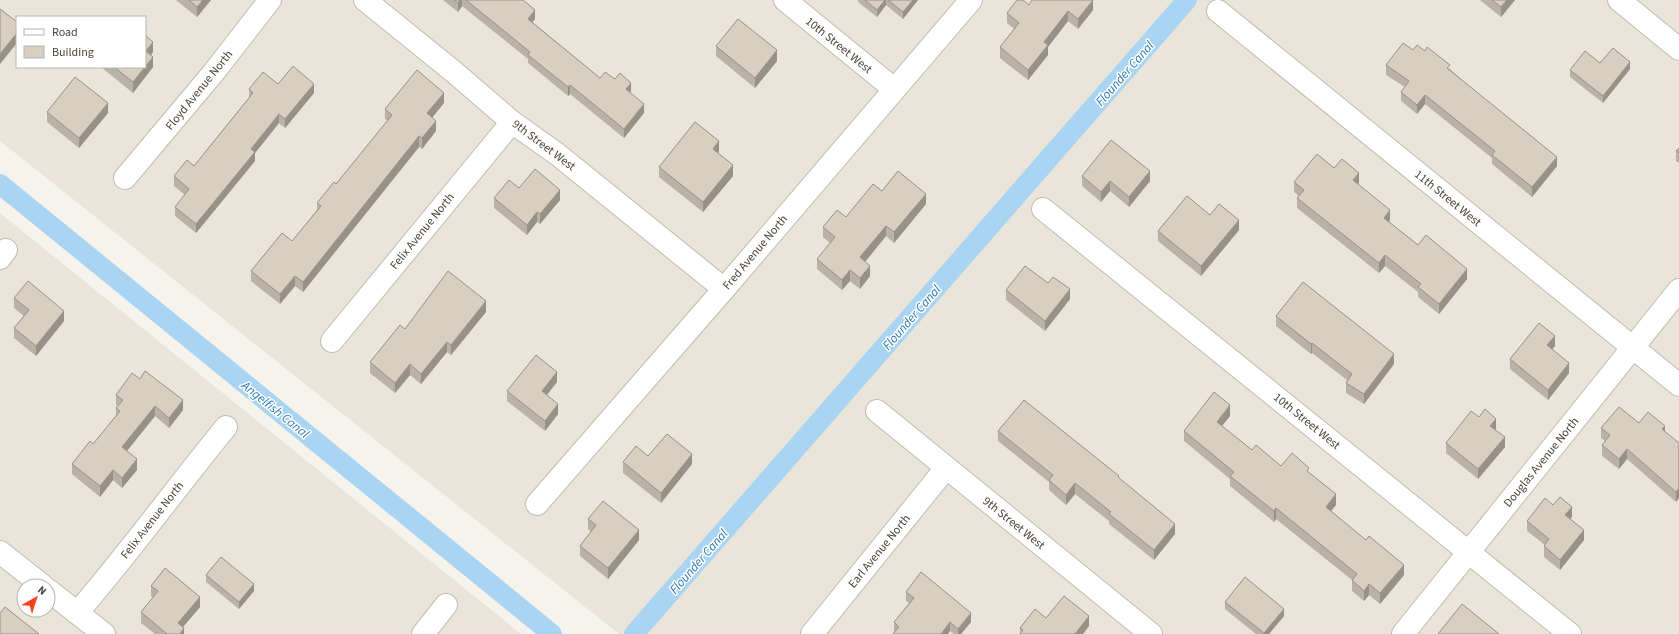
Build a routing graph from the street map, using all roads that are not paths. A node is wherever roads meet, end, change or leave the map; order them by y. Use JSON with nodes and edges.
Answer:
{"nodes":[{"id":1,"x":270,"y":0,"type":"edge"},
{"id":2,"x":365,"y":0,"type":"edge"},
{"id":3,"x":785,"y":0,"type":"edge"},
{"id":4,"x":971,"y":0,"type":"edge"},
{"id":5,"x":1619,"y":0,"type":"edge"},
{"id":6,"x":1218,"y":11,"type":"dead end"},
{"id":7,"x":1679,"y":48,"type":"edge"},
{"id":8,"x":894,"y":89,"type":"junction"},
{"id":9,"x":512,"y":122,"type":"junction"},
{"id":10,"x":125,"y":178,"type":"dead end"},
{"id":11,"x":1043,"y":209,"type":"dead end"},
{"id":12,"x":724,"y":289,"type":"junction"},
{"id":13,"x":1679,"y":290,"type":"edge"},
{"id":14,"x":332,"y":341,"type":"dead end"},
{"id":15,"x":1633,"y":347,"type":"junction"},
{"id":16,"x":1679,"y":385,"type":"edge"},
{"id":17,"x":877,"y":411,"type":"dead end"},
{"id":18,"x":226,"y":427,"type":"dead end"},
{"id":19,"x":946,"y":468,"type":"junction"},
{"id":20,"x":538,"y":504,"type":"dead end"},
{"id":21,"x":0,"y":552,"type":"edge"},
{"id":22,"x":1468,"y":552,"type":"junction"},
{"id":23,"x":33,"y":578,"type":"edge"},
{"id":24,"x":56,"y":596,"type":"edge"},
{"id":25,"x":446,"y":605,"type":"dead end"},
{"id":26,"x":77,"y":613,"type":"junction"},
{"id":27,"x":104,"y":634,"type":"edge"},
{"id":28,"x":423,"y":634,"type":"edge"},
{"id":29,"x":812,"y":634,"type":"edge"},
{"id":30,"x":1151,"y":634,"type":"edge"},
{"id":31,"x":1403,"y":634,"type":"edge"},
{"id":32,"x":1570,"y":634,"type":"edge"}],
"edges":[{"from":1,"to":10,"type":"street","name":"Floyd Avenue North"},
{"from":2,"to":9,"type":"street","name":"9th Street West"},
{"from":3,"to":8,"type":"street","name":"10th Street West"},
{"from":4,"to":8,"type":"street","name":"Fred Avenue North"},
{"from":5,"to":7,"type":"street"},
{"from":6,"to":15,"type":"street","name":"11th Street West"},
{"from":8,"to":12,"type":"street","name":"Fred Avenue North"},
{"from":9,"to":12,"type":"street","name":"9th Street West"},
{"from":9,"to":14,"type":"street","name":"Felix Avenue North"},
{"from":11,"to":22,"type":"street","name":"10th Street West"},
{"from":12,"to":20,"type":"street","name":"Fred Avenue North"},
{"from":13,"to":15,"type":"street","name":"Douglas Avenue North"},
{"from":15,"to":16,"type":"street","name":"11th Street West"},
{"from":15,"to":22,"type":"street","name":"Douglas Avenue North"},
{"from":17,"to":19,"type":"street","name":"9th Street West"},
{"from":18,"to":26,"type":"street","name":"Felix Avenue North"},
{"from":19,"to":29,"type":"street","name":"Earl Avenue North"},
{"from":19,"to":30,"type":"street","name":"9th Street West"},
{"from":21,"to":23,"type":"street"},
{"from":22,"to":31,"type":"street","name":"Douglas Avenue North"},
{"from":22,"to":32,"type":"street","name":"10th Street West"},
{"from":24,"to":26,"type":"street"},
{"from":25,"to":28,"type":"street"},
{"from":26,"to":27,"type":"street"}]}
